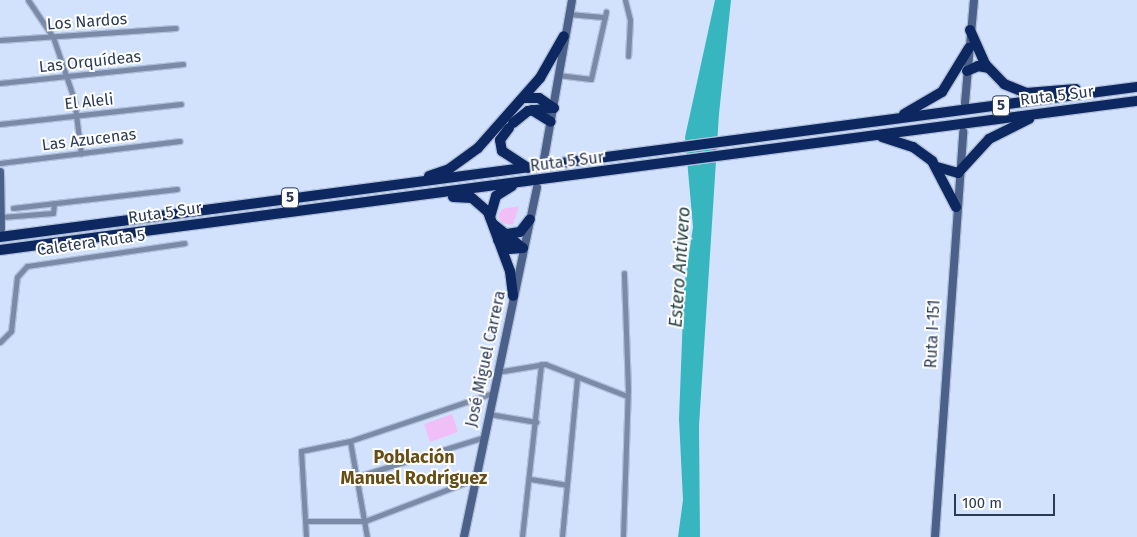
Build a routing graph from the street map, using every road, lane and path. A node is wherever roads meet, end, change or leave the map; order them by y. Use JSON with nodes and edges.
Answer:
{"nodes":[{"id":1,"x":28,"y":0,"type":"edge"},
{"id":2,"x":572,"y":0,"type":"edge"},
{"id":3,"x":626,"y":0,"type":"edge"},
{"id":4,"x":974,"y":0,"type":"edge"},
{"id":5,"x":568,"y":14,"type":"junction"},
{"id":6,"x":176,"y":28,"type":"dead end"},
{"id":7,"x":970,"y":30,"type":"junction"},
{"id":8,"x":564,"y":36,"type":"junction"},
{"id":9,"x":53,"y":37,"type":"junction"},
{"id":10,"x":0,"y":40,"type":"edge"},
{"id":11,"x":969,"y":48,"type":"junction"},
{"id":12,"x":628,"y":56,"type":"dead end"},
{"id":13,"x":183,"y":64,"type":"dead end"},
{"id":14,"x":988,"y":68,"type":"junction"},
{"id":15,"x":967,"y":71,"type":"junction"},
{"id":16,"x":558,"y":75,"type":"junction"},
{"id":17,"x":66,"y":78,"type":"junction"},
{"id":18,"x":0,"y":83,"type":"edge"},
{"id":19,"x":1137,"y":87,"type":"edge"},
{"id":20,"x":1124,"y":89,"type":"junction"},
{"id":21,"x":524,"y":98,"type":"junction"},
{"id":22,"x":1137,"y":100,"type":"edge"},
{"id":23,"x":965,"y":103,"type":"dead end"},
{"id":24,"x":181,"y":104,"type":"dead end"},
{"id":25,"x":554,"y":108,"type":"junction"},
{"id":26,"x":531,"y":110,"type":"junction"},
{"id":27,"x":1051,"y":112,"type":"junction"},
{"id":28,"x":77,"y":116,"type":"junction"},
{"id":29,"x":551,"y":122,"type":"junction"},
{"id":30,"x":877,"y":122,"type":"junction"},
{"id":31,"x":0,"y":124,"type":"edge"},
{"id":32,"x":962,"y":132,"type":"dead end"},
{"id":33,"x":869,"y":136,"type":"junction"},
{"id":34,"x":180,"y":141,"type":"dead end"},
{"id":35,"x":81,"y":154,"type":"junction"},
{"id":36,"x":544,"y":159,"type":"dead end"},
{"id":37,"x":0,"y":163,"type":"edge"},
{"id":38,"x":937,"y":167,"type":"junction"},
{"id":39,"x":529,"y":168,"type":"junction"},
{"id":40,"x":0,"y":172,"type":"edge"},
{"id":41,"x":958,"y":173,"type":"junction"},
{"id":42,"x":518,"y":183,"type":"junction"},
{"id":43,"x":393,"y":185,"type":"junction"},
{"id":44,"x":537,"y":188,"type":"dead end"},
{"id":45,"x":177,"y":189,"type":"dead end"},
{"id":46,"x":363,"y":201,"type":"junction"},
{"id":47,"x":54,"y":203,"type":"junction"},
{"id":48,"x":956,"y":207,"type":"junction"},
{"id":49,"x":12,"y":208,"type":"dead end"},
{"id":50,"x":2,"y":217,"type":"junction"},
{"id":51,"x":530,"y":219,"type":"junction"},
{"id":52,"x":492,"y":220,"type":"junction"},
{"id":53,"x":1,"y":233,"type":"edge"},
{"id":54,"x":502,"y":236,"type":"junction"},
{"id":55,"x":184,"y":243,"type":"dead end"},
{"id":56,"x":523,"y":248,"type":"junction"},
{"id":57,"x":0,"y":250,"type":"edge"},
{"id":58,"x":624,"y":273,"type":"dead end"},
{"id":59,"x":512,"y":296,"type":"junction"},
{"id":60,"x":0,"y":342,"type":"edge"},
{"id":61,"x":541,"y":364,"type":"junction"},
{"id":62,"x":497,"y":373,"type":"junction"},
{"id":63,"x":577,"y":377,"type":"junction"},
{"id":64,"x":493,"y":393,"type":"junction"},
{"id":65,"x":626,"y":396,"type":"junction"},
{"id":66,"x":488,"y":414,"type":"junction"},
{"id":67,"x":536,"y":422,"type":"junction"},
{"id":68,"x":484,"y":436,"type":"junction"},
{"id":69,"x":350,"y":441,"type":"junction"},
{"id":70,"x":359,"y":476,"type":"junction"},
{"id":71,"x":475,"y":479,"type":"junction"},
{"id":72,"x":530,"y":479,"type":"junction"},
{"id":73,"x":567,"y":485,"type":"junction"},
{"id":74,"x":308,"y":521,"type":"junction"},
{"id":75,"x":365,"y":521,"type":"junction"},
{"id":76,"x":306,"y":537,"type":"edge"},
{"id":77,"x":367,"y":537,"type":"edge"},
{"id":78,"x":464,"y":537,"type":"edge"},
{"id":79,"x":522,"y":537,"type":"edge"},
{"id":80,"x":562,"y":537,"type":"edge"},
{"id":81,"x":623,"y":537,"type":"edge"},
{"id":82,"x":935,"y":537,"type":"edge"}],
"edges":[{"from":1,"to":9,"type":"street"},
{"from":2,"to":5,"type":"street"},
{"from":3,"to":12,"type":"street"},
{"from":4,"to":7,"type":"street"},
{"from":5,"to":8,"type":"street"},
{"from":5,"to":16,"type":"street"},
{"from":6,"to":9,"type":"street","name":"Los Nardos"},
{"from":7,"to":11,"type":"street"},
{"from":7,"to":14,"type":"highway"},
{"from":8,"to":16,"type":"street"},
{"from":8,"to":21,"type":"highway"},
{"from":9,"to":10,"type":"street","name":"Los Nardos"},
{"from":9,"to":17,"type":"street"},
{"from":11,"to":15,"type":"street"},
{"from":11,"to":30,"type":"highway"},
{"from":13,"to":17,"type":"street","name":"Las Orquídeas"},
{"from":14,"to":15,"type":"highway"},
{"from":14,"to":20,"type":"highway"},
{"from":15,"to":23,"type":"street"},
{"from":16,"to":25,"type":"street"},
{"from":17,"to":18,"type":"street","name":"Las Orquídeas"},
{"from":17,"to":28,"type":"street"},
{"from":19,"to":20,"type":"highway","name":"Ruta 5 Sur","number":"5"},
{"from":20,"to":30,"type":"highway","name":"Ruta 5 Sur","number":"5"},
{"from":21,"to":25,"type":"highway"},
{"from":21,"to":43,"type":"highway"},
{"from":22,"to":27,"type":"highway","name":"Ruta 5 Sur","number":"5"},
{"from":24,"to":28,"type":"street","name":"El Aleli"},
{"from":25,"to":26,"type":"highway"},
{"from":25,"to":29,"type":"street"},
{"from":26,"to":29,"type":"highway"},
{"from":26,"to":39,"type":"highway"},
{"from":27,"to":33,"type":"highway","name":"Ruta 5 Sur","number":"5"},
{"from":27,"to":41,"type":"highway"},
{"from":28,"to":31,"type":"street","name":"El Aleli"},
{"from":28,"to":35,"type":"street"},
{"from":29,"to":36,"type":"street"},
{"from":30,"to":39,"type":"highway","name":"Ruta 5 Sur","number":"5"},
{"from":32,"to":41,"type":"street","name":"Ruta I-151"},
{"from":33,"to":38,"type":"highway"},
{"from":33,"to":42,"type":"highway","name":"Ruta 5 Sur","number":"5"},
{"from":34,"to":35,"type":"street","name":"Las Azucenas"},
{"from":35,"to":37,"type":"street","name":"Las Azucenas"},
{"from":38,"to":41,"type":"highway"},
{"from":38,"to":48,"type":"highway"},
{"from":39,"to":43,"type":"highway","name":"Ruta 5 Sur","number":"5"},
{"from":40,"to":50,"type":"street"},
{"from":41,"to":48,"type":"street","name":"Ruta I-151"},
{"from":42,"to":46,"type":"highway","name":"Ruta 5 Sur","number":"5"},
{"from":42,"to":52,"type":"highway"},
{"from":43,"to":53,"type":"highway","name":"Ruta 5 Sur","number":"5"},
{"from":44,"to":51,"type":"street","name":"José Miguel Carrera"},
{"from":45,"to":47,"type":"street"},
{"from":46,"to":52,"type":"highway"},
{"from":46,"to":57,"type":"highway","name":"Ruta 5 Sur","number":"5"},
{"from":47,"to":49,"type":"street"},
{"from":47,"to":50,"type":"street"},
{"from":48,"to":82,"type":"street","name":"Ruta I-151"},
{"from":50,"to":53,"type":"street"},
{"from":51,"to":54,"type":"highway"},
{"from":51,"to":56,"type":"street","name":"José Miguel Carrera"},
{"from":52,"to":54,"type":"highway"},
{"from":54,"to":56,"type":"highway"},
{"from":54,"to":59,"type":"highway"},
{"from":55,"to":60,"type":"street","name":"Caletera Ruta 5"},
{"from":56,"to":59,"type":"street","name":"José Miguel Carrera"},
{"from":58,"to":65,"type":"street"},
{"from":59,"to":62,"type":"street","name":"José Miguel Carrera"},
{"from":61,"to":62,"type":"street"},
{"from":61,"to":63,"type":"street"},
{"from":61,"to":67,"type":"street"},
{"from":62,"to":64,"type":"street","name":"José Miguel Carrera"},
{"from":63,"to":65,"type":"street"},
{"from":63,"to":73,"type":"street"},
{"from":64,"to":66,"type":"street","name":"José Miguel Carrera"},
{"from":64,"to":69,"type":"street"},
{"from":65,"to":81,"type":"street"},
{"from":66,"to":67,"type":"street"},
{"from":66,"to":68,"type":"street","name":"José Miguel Carrera"},
{"from":67,"to":72,"type":"street"},
{"from":68,"to":70,"type":"street"},
{"from":68,"to":71,"type":"street","name":"José Miguel Carrera"},
{"from":69,"to":70,"type":"street"},
{"from":69,"to":74,"type":"street"},
{"from":70,"to":75,"type":"street"},
{"from":71,"to":75,"type":"street"},
{"from":71,"to":78,"type":"street","name":"José Miguel Carrera"},
{"from":72,"to":73,"type":"street"},
{"from":72,"to":79,"type":"street"},
{"from":73,"to":80,"type":"street"},
{"from":74,"to":75,"type":"street"},
{"from":74,"to":76,"type":"street"},
{"from":75,"to":77,"type":"street"}]}
